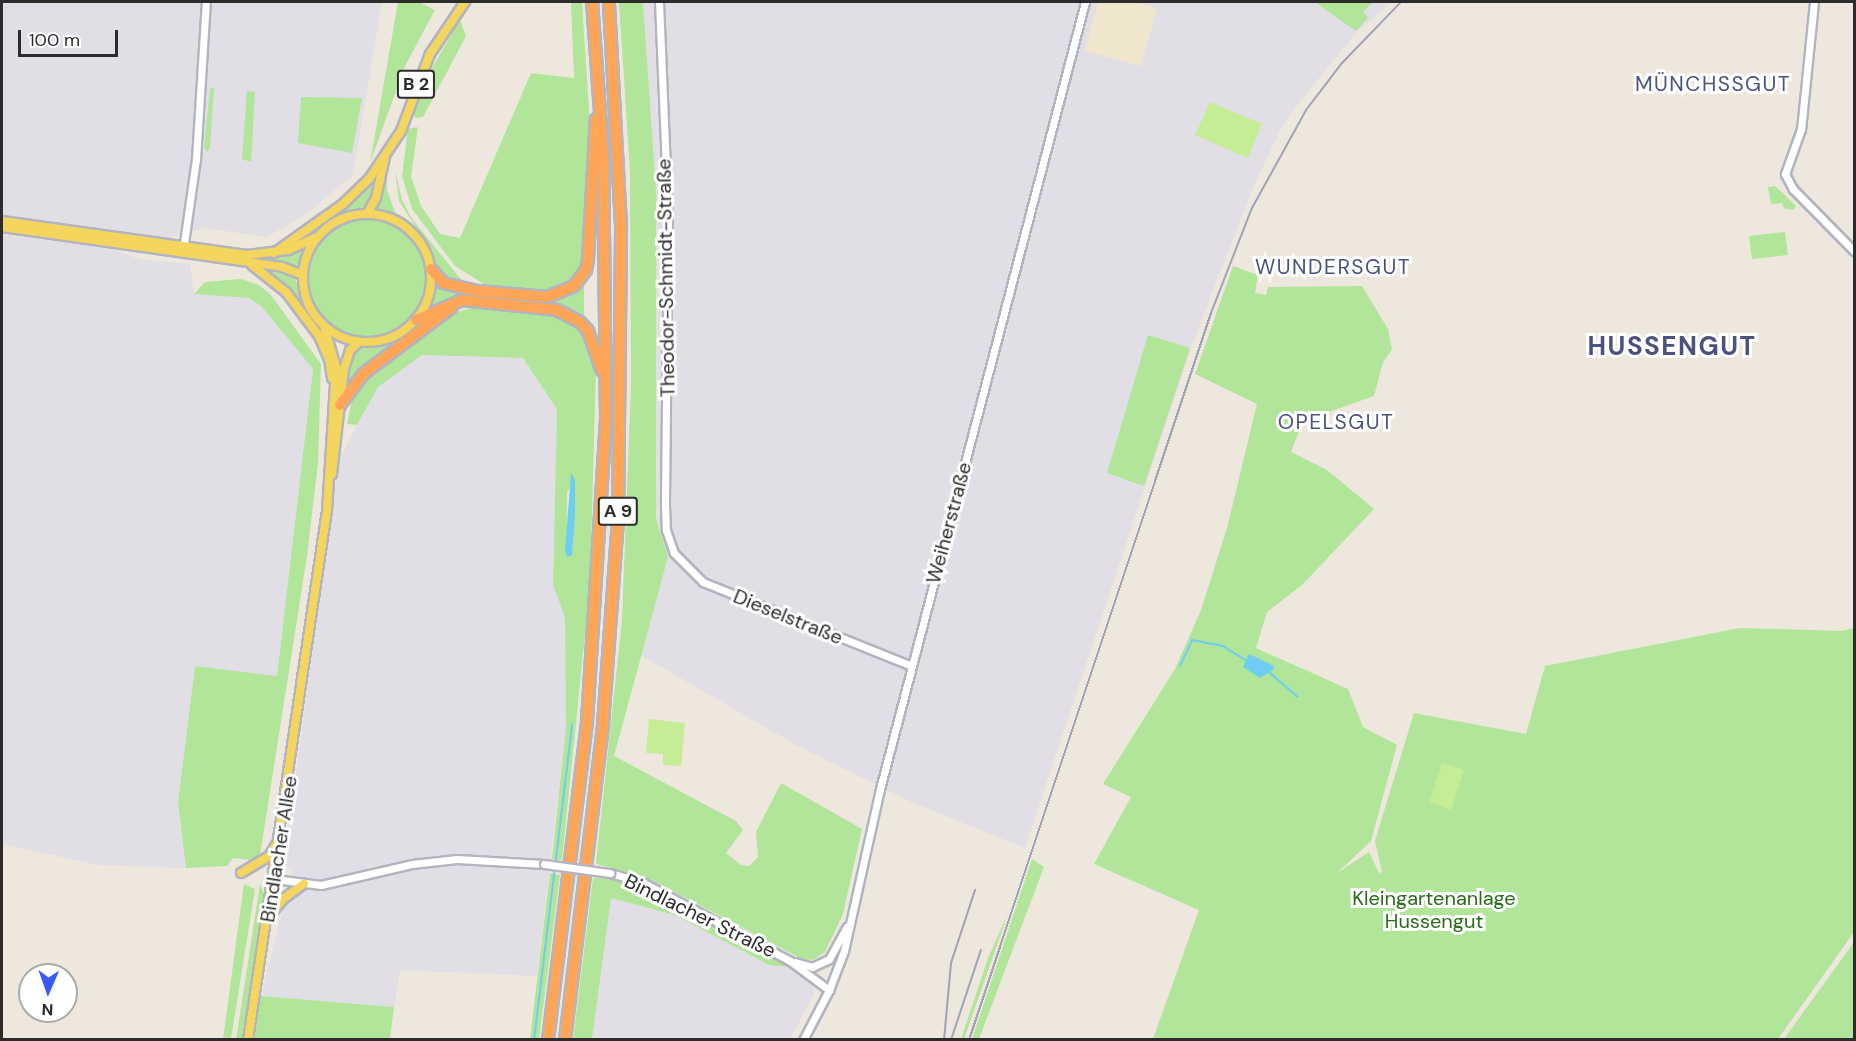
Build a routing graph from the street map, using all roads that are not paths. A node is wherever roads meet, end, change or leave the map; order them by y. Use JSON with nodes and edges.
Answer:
{"nodes":[{"id":1,"x":206,"y":2,"type":"edge"},
{"id":2,"x":465,"y":2,"type":"edge"},
{"id":3,"x":592,"y":2,"type":"edge"},
{"id":4,"x":609,"y":2,"type":"edge"},
{"id":5,"x":659,"y":2,"type":"edge"},
{"id":6,"x":1085,"y":2,"type":"edge"},
{"id":7,"x":1814,"y":2,"type":"edge"},
{"id":8,"x":599,"y":92,"type":"junction"},
{"id":9,"x":386,"y":150,"type":"junction"},
{"id":10,"x":367,"y":214,"type":"junction"},
{"id":11,"x":2,"y":221,"type":"edge"},
{"id":12,"x":2,"y":227,"type":"edge"},
{"id":13,"x":318,"y":237,"type":"junction"},
{"id":14,"x":183,"y":248,"type":"junction"},
{"id":15,"x":1854,"y":251,"type":"edge"},
{"id":16,"x":274,"y":253,"type":"junction"},
{"id":17,"x":249,"y":263,"type":"junction"},
{"id":18,"x":431,"y":269,"type":"junction"},
{"id":19,"x":303,"y":274,"type":"junction"},
{"id":20,"x":462,"y":300,"type":"junction"},
{"id":21,"x":416,"y":320,"type":"junction"},
{"id":22,"x":324,"y":326,"type":"junction"},
{"id":23,"x":358,"y":342,"type":"junction"},
{"id":24,"x":606,"y":387,"type":"junction"},
{"id":25,"x":337,"y":403,"type":"junction"},
{"id":26,"x":674,"y":553,"type":"joint"},
{"id":27,"x":912,"y":666,"type":"junction"},
{"id":28,"x":281,"y":837,"type":"junction"},
{"id":29,"x":242,"y":873,"type":"dead end"},
{"id":30,"x":275,"y":879,"type":"junction"},
{"id":31,"x":304,"y":884,"type":"junction"},
{"id":32,"x":854,"y":913,"type":"junction"},
{"id":33,"x":269,"y":917,"type":"junction"},
{"id":34,"x":790,"y":961,"type":"junction"},
{"id":35,"x":829,"y":990,"type":"junction"},
{"id":36,"x":248,"y":1040,"type":"edge"},
{"id":37,"x":548,"y":1040,"type":"edge"},
{"id":38,"x":565,"y":1040,"type":"edge"},
{"id":39,"x":803,"y":1040,"type":"edge"}],
"edges":[{"from":1,"to":14,"type":"street"},
{"from":2,"to":9,"type":"main road","number":"B 2"},
{"from":3,"to":8,"type":"highway","number":"A 9"},
{"from":4,"to":38,"type":"highway","number":"A 9"},
{"from":5,"to":26,"type":"street","name":"Theodor-Schmidt-Straße"},
{"from":6,"to":27,"type":"street","name":"Weiherstraße"},
{"from":7,"to":15,"type":"street"},
{"from":8,"to":18,"type":"highway"},
{"from":8,"to":24,"type":"highway","number":"A 9"},
{"from":9,"to":10,"type":"main road"},
{"from":9,"to":16,"type":"main road"},
{"from":10,"to":13,"type":"main road"},
{"from":10,"to":18,"type":"main road"},
{"from":11,"to":14,"type":"main road"},
{"from":12,"to":14,"type":"main road"},
{"from":13,"to":16,"type":"main road"},
{"from":13,"to":19,"type":"main road"},
{"from":14,"to":16,"type":"main road"},
{"from":14,"to":17,"type":"main road"},
{"from":17,"to":19,"type":"main road"},
{"from":17,"to":25,"type":"main road"},
{"from":18,"to":21,"type":"main road"},
{"from":19,"to":22,"type":"main road"},
{"from":20,"to":21,"type":"highway"},
{"from":20,"to":24,"type":"highway"},
{"from":20,"to":25,"type":"highway"},
{"from":21,"to":23,"type":"main road"},
{"from":22,"to":23,"type":"main road"},
{"from":22,"to":25,"type":"main road"},
{"from":23,"to":25,"type":"main road"},
{"from":24,"to":37,"type":"highway","number":"A 9"},
{"from":25,"to":28,"type":"main road","name":"Bindlacher Allee"},
{"from":26,"to":27,"type":"street","name":"Dieselstraße"},
{"from":27,"to":32,"type":"street","name":"Weiherstraße"},
{"from":28,"to":29,"type":"main road"},
{"from":28,"to":30,"type":"main road","name":"Bindlacher Allee"},
{"from":30,"to":31,"type":"street","name":"Bindlacher Straße"},
{"from":30,"to":33,"type":"main road","name":"Bindlacher Allee"},
{"from":31,"to":33,"type":"main road"},
{"from":31,"to":34,"type":"street","name":"Bindlacher Straße","bridge":true},
{"from":32,"to":34,"type":"street"},
{"from":32,"to":35,"type":"street","name":"Weiherstraße"},
{"from":33,"to":36,"type":"main road","name":"Bindlacher Allee"},
{"from":34,"to":35,"type":"street","name":"Bindlacher Straße"},
{"from":35,"to":39,"type":"street","name":"Weiherstraße"}]}
